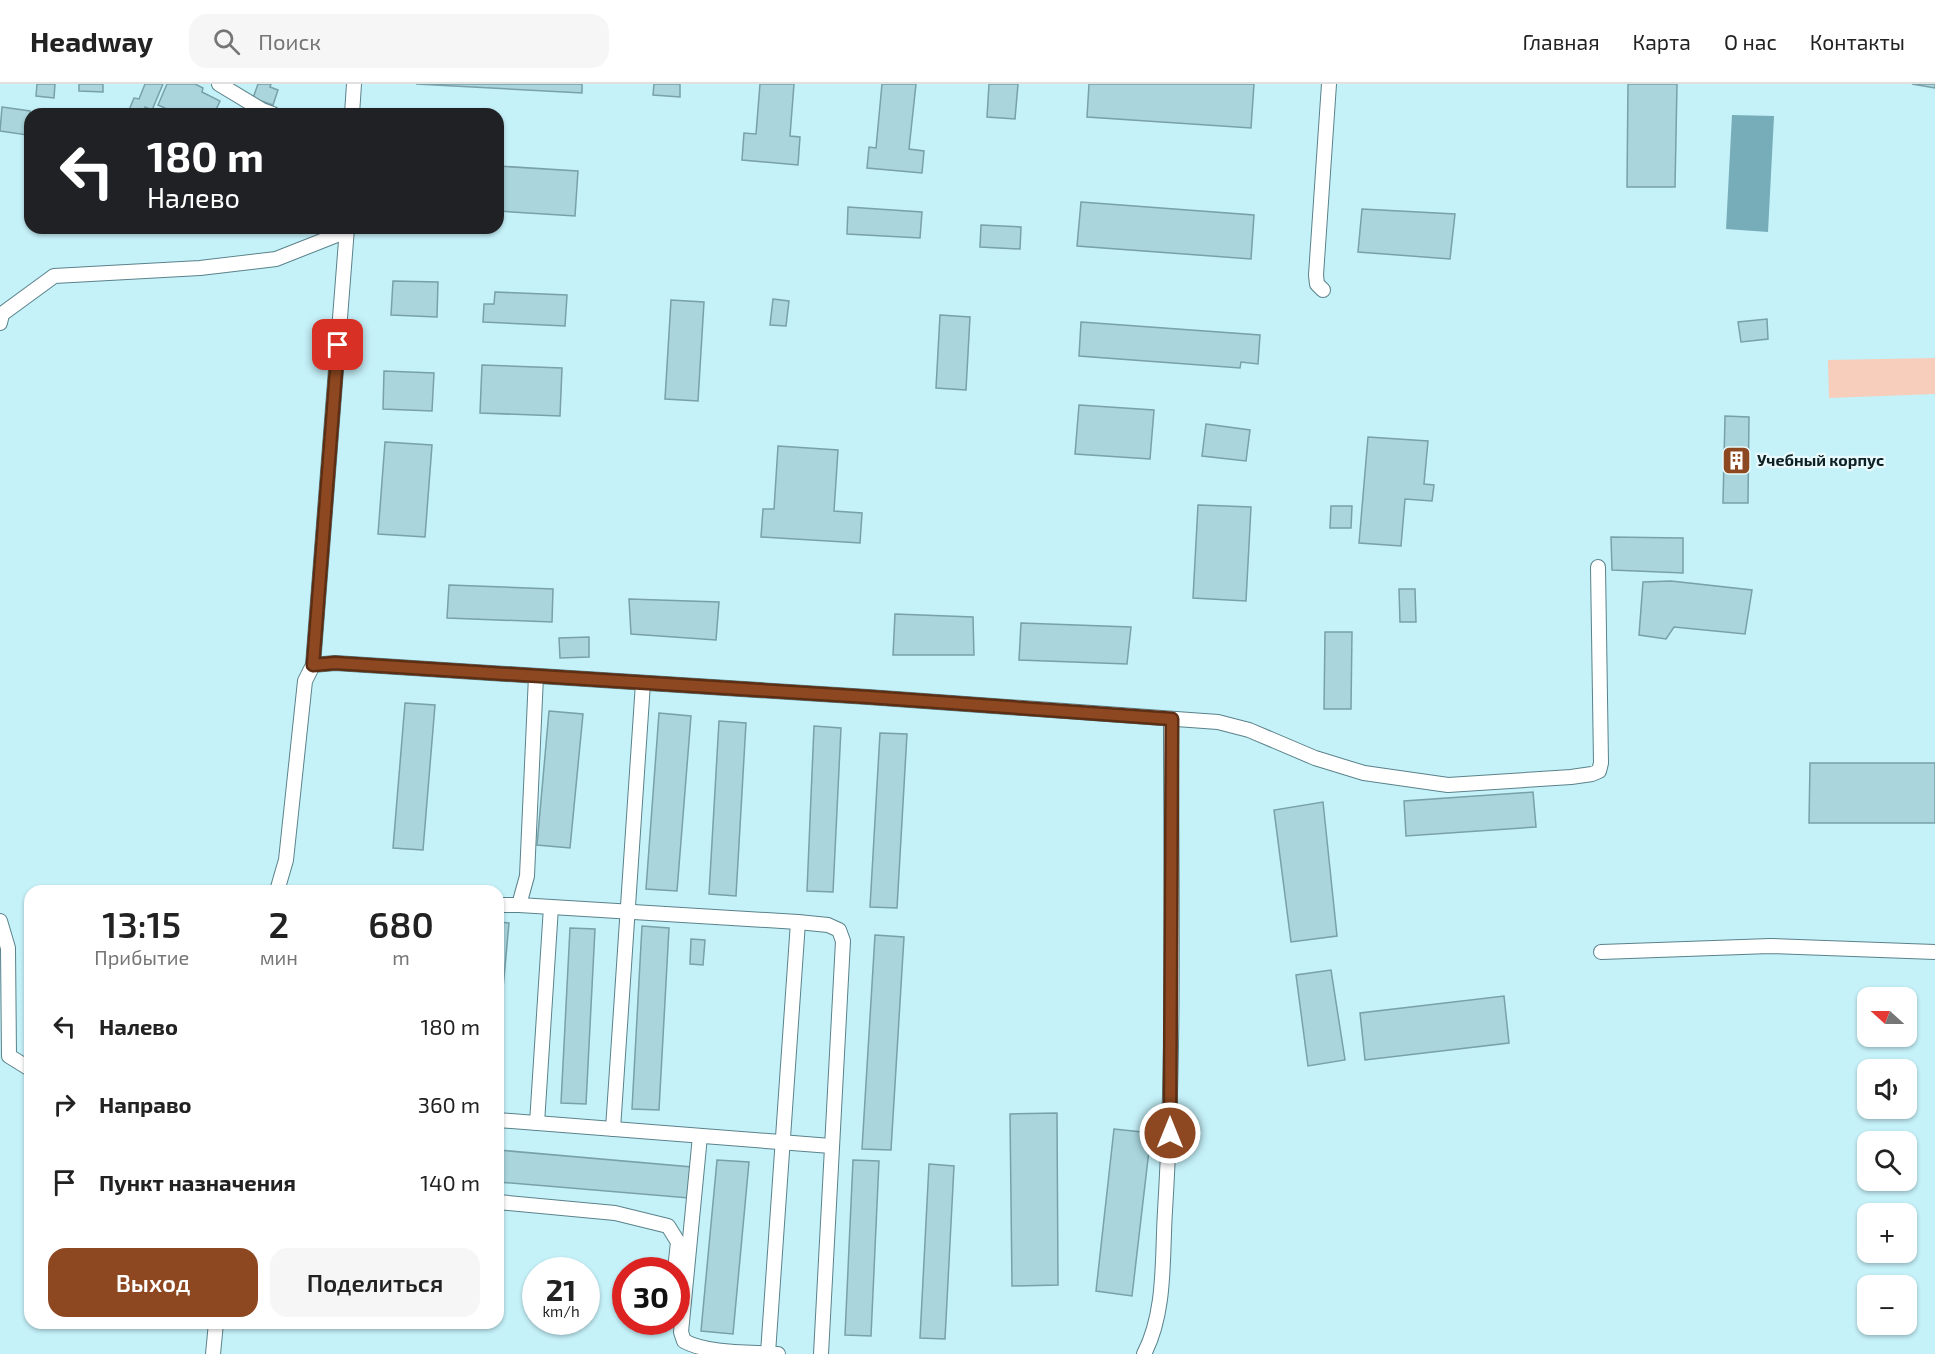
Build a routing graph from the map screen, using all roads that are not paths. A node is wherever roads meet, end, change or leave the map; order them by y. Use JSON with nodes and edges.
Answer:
{"nodes":[{"id":1,"x":219,"y":84,"type":"edge"},
{"id":2,"x":354,"y":84,"type":"edge"},
{"id":3,"x":1329,"y":84,"type":"edge"},
{"id":4,"x":259,"y":108,"type":"edge"},
{"id":5,"x":352,"y":108,"type":"edge"},
{"id":6,"x":337,"y":234,"type":"edge"},
{"id":7,"x":347,"y":234,"type":"edge"},
{"id":8,"x":1323,"y":290,"type":"dead end"},
{"id":9,"x":0,"y":323,"type":"edge"},
{"id":10,"x":1598,"y":567,"type":"dead end"},
{"id":11,"x":313,"y":665,"type":"junction"},
{"id":12,"x":536,"y":676,"type":"junction"},
{"id":13,"x":642,"y":683,"type":"junction"},
{"id":14,"x":1172,"y":719,"type":"junction"},
{"id":15,"x":278,"y":885,"type":"edge"},
{"id":16,"x":504,"y":905,"type":"edge"},
{"id":17,"x":519,"y":905,"type":"junction"},
{"id":18,"x":551,"y":907,"type":"junction"},
{"id":19,"x":627,"y":912,"type":"junction"},
{"id":20,"x":0,"y":921,"type":"edge"},
{"id":21,"x":798,"y":922,"type":"junction"},
{"id":22,"x":1601,"y":952,"type":"dead end"},
{"id":23,"x":1935,"y":952,"type":"edge"},
{"id":24,"x":24,"y":1065,"type":"edge"},
{"id":25,"x":504,"y":1120,"type":"edge"},
{"id":26,"x":537,"y":1123,"type":"junction"},
{"id":27,"x":613,"y":1129,"type":"junction"},
{"id":28,"x":700,"y":1136,"type":"junction"},
{"id":29,"x":783,"y":1142,"type":"junction"},
{"id":30,"x":831,"y":1146,"type":"junction"},
{"id":31,"x":504,"y":1203,"type":"edge"},
{"id":32,"x":676,"y":1257,"type":"edge"},
{"id":33,"x":215,"y":1329,"type":"edge"},
{"id":34,"x":213,"y":1354,"type":"edge"},
{"id":35,"x":773,"y":1354,"type":"edge"},
{"id":36,"x":821,"y":1354,"type":"edge"},
{"id":37,"x":1144,"y":1354,"type":"edge"}],
"edges":[{"from":1,"to":4,"type":"street"},
{"from":2,"to":5,"type":"street"},
{"from":3,"to":8,"type":"street"},
{"from":6,"to":9,"type":"street"},
{"from":7,"to":11,"type":"street"},
{"from":10,"to":14,"type":"street"},
{"from":11,"to":12,"type":"street"},
{"from":11,"to":15,"type":"street"},
{"from":12,"to":13,"type":"street"},
{"from":12,"to":17,"type":"street"},
{"from":13,"to":14,"type":"street"},
{"from":13,"to":19,"type":"street"},
{"from":14,"to":37,"type":"street"},
{"from":16,"to":17,"type":"street"},
{"from":17,"to":18,"type":"street"},
{"from":18,"to":19,"type":"street"},
{"from":18,"to":26,"type":"street"},
{"from":19,"to":21,"type":"street"},
{"from":19,"to":27,"type":"street"},
{"from":20,"to":24,"type":"street"},
{"from":21,"to":29,"type":"street"},
{"from":21,"to":30,"type":"street"},
{"from":22,"to":23,"type":"street"},
{"from":25,"to":26,"type":"street"},
{"from":26,"to":27,"type":"street"},
{"from":27,"to":28,"type":"street"},
{"from":28,"to":29,"type":"street"},
{"from":28,"to":35,"type":"street"},
{"from":29,"to":30,"type":"street"},
{"from":29,"to":35,"type":"street"},
{"from":30,"to":36,"type":"street"},
{"from":31,"to":32,"type":"street"},
{"from":33,"to":34,"type":"street"}]}
